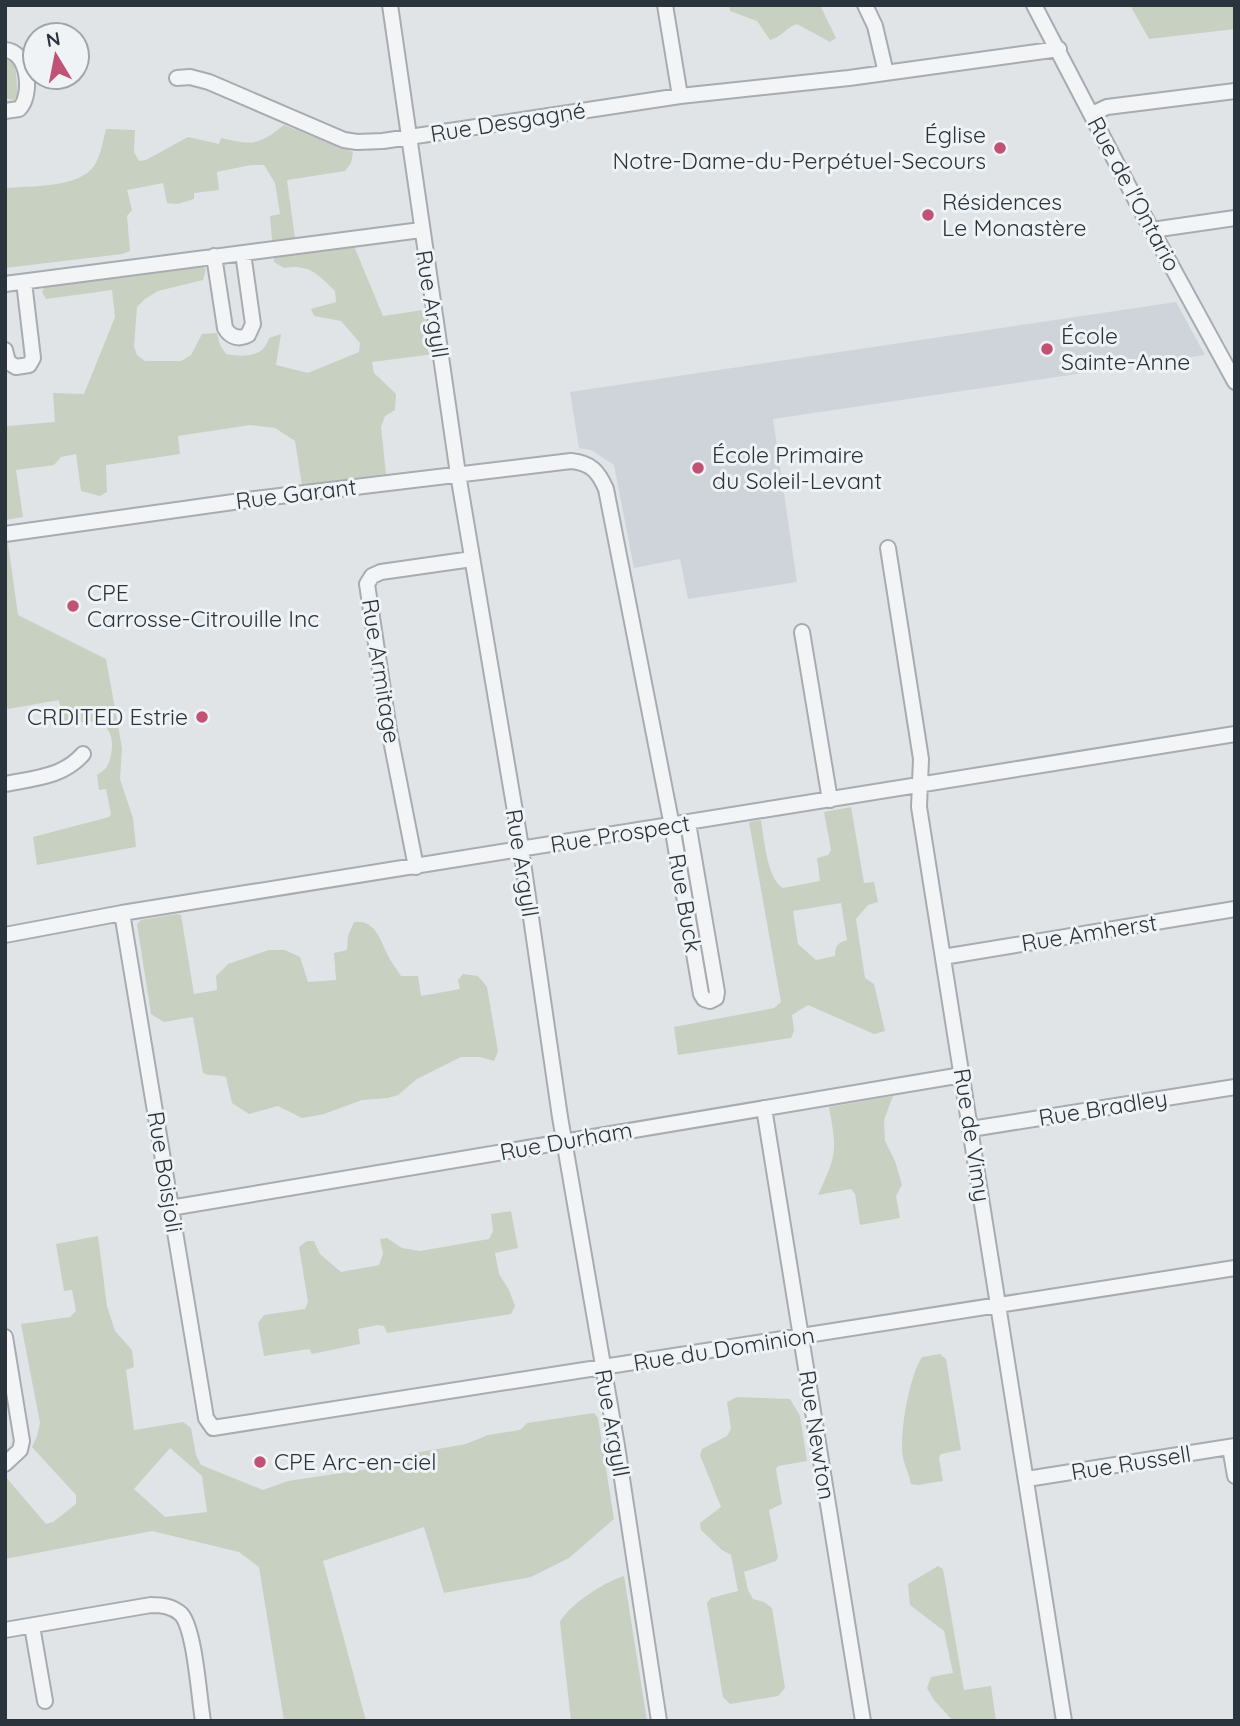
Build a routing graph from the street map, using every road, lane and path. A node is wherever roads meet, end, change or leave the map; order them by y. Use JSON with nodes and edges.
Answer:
{"nodes":[{"id":1,"x":390,"y":5,"type":"edge"},
{"id":2,"x":665,"y":5,"type":"edge"},
{"id":3,"x":865,"y":5,"type":"edge"},
{"id":4,"x":1034,"y":5,"type":"edge"},
{"id":5,"x":1059,"y":49,"type":"junction"},
{"id":6,"x":5,"y":50,"type":"edge"},
{"id":7,"x":886,"y":73,"type":"junction"},
{"id":8,"x":177,"y":78,"type":"dead end"},
{"id":9,"x":1235,"y":91,"type":"edge"},
{"id":10,"x":681,"y":96,"type":"junction"},
{"id":11,"x":5,"y":111,"type":"edge"},
{"id":12,"x":1092,"y":114,"type":"junction"},
{"id":13,"x":411,"y":137,"type":"junction"},
{"id":14,"x":1235,"y":218,"type":"edge"},
{"id":15,"x":421,"y":230,"type":"junction"},
{"id":16,"x":1152,"y":230,"type":"junction"},
{"id":17,"x":243,"y":253,"type":"junction"},
{"id":18,"x":214,"y":256,"type":"junction"},
{"id":19,"x":24,"y":282,"type":"junction"},
{"id":20,"x":5,"y":284,"type":"edge"},
{"id":21,"x":5,"y":350,"type":"edge"},
{"id":22,"x":1235,"y":382,"type":"edge"},
{"id":23,"x":586,"y":462,"type":"joint"},
{"id":24,"x":458,"y":474,"type":"junction"},
{"id":25,"x":5,"y":534,"type":"edge"},
{"id":26,"x":888,"y":548,"type":"dead end"},
{"id":27,"x":472,"y":559,"type":"junction"},
{"id":28,"x":802,"y":632,"type":"dead end"},
{"id":29,"x":1235,"y":734,"type":"edge"},
{"id":30,"x":83,"y":754,"type":"dead end"},
{"id":31,"x":5,"y":783,"type":"edge"},
{"id":32,"x":920,"y":785,"type":"junction"},
{"id":33,"x":830,"y":800,"type":"junction"},
{"id":34,"x":688,"y":823,"type":"junction"},
{"id":35,"x":672,"y":825,"type":"junction"},
{"id":36,"x":521,"y":850,"type":"junction"},
{"id":37,"x":416,"y":867,"type":"junction"},
{"id":38,"x":1235,"y":909,"type":"edge"},
{"id":39,"x":122,"y":913,"type":"junction"},
{"id":40,"x":5,"y":935,"type":"edge"},
{"id":41,"x":943,"y":957,"type":"junction"},
{"id":42,"x":962,"y":1075,"type":"junction"},
{"id":43,"x":1235,"y":1087,"type":"edge"},
{"id":44,"x":764,"y":1108,"type":"junction"},
{"id":45,"x":971,"y":1129,"type":"junction"},
{"id":46,"x":564,"y":1141,"type":"junction"},
{"id":47,"x":170,"y":1208,"type":"junction"},
{"id":48,"x":1235,"y":1268,"type":"edge"},
{"id":49,"x":999,"y":1306,"type":"junction"},
{"id":50,"x":5,"y":1337,"type":"edge"},
{"id":51,"x":801,"y":1337,"type":"junction"},
{"id":52,"x":603,"y":1367,"type":"junction"},
{"id":53,"x":213,"y":1428,"type":"joint"},
{"id":54,"x":1232,"y":1447,"type":"edge"},
{"id":55,"x":5,"y":1464,"type":"edge"},
{"id":56,"x":1235,"y":1476,"type":"edge"},
{"id":57,"x":1027,"y":1479,"type":"junction"},
{"id":58,"x":32,"y":1626,"type":"junction"},
{"id":59,"x":5,"y":1630,"type":"edge"},
{"id":60,"x":45,"y":1701,"type":"dead end"},
{"id":61,"x":202,"y":1721,"type":"edge"},
{"id":62,"x":659,"y":1721,"type":"edge"},
{"id":63,"x":863,"y":1721,"type":"edge"},
{"id":64,"x":1064,"y":1721,"type":"edge"}],
"edges":[{"from":1,"to":13,"type":"street","name":"Rue Argyll"},
{"from":2,"to":10,"type":"street"},
{"from":3,"to":7,"type":"street"},
{"from":4,"to":5,"type":"street","name":"Rue de l'Ontario"},
{"from":5,"to":7,"type":"street","name":"Rue Desgagné"},
{"from":5,"to":12,"type":"street","name":"Rue de l'Ontario"},
{"from":6,"to":11,"type":"street"},
{"from":7,"to":10,"type":"street","name":"Rue Desgagné"},
{"from":8,"to":13,"type":"street","name":"Rue Desgagné"},
{"from":9,"to":12,"type":"street"},
{"from":10,"to":13,"type":"street","name":"Rue Desgagné"},
{"from":12,"to":16,"type":"street","name":"Rue de l'Ontario"},
{"from":13,"to":15,"type":"street","name":"Rue Argyll"},
{"from":14,"to":16,"type":"street"},
{"from":15,"to":17,"type":"street"},
{"from":15,"to":24,"type":"street","name":"Rue Argyll"},
{"from":16,"to":22,"type":"street","name":"Rue de l'Ontario"},
{"from":17,"to":18,"type":"street"},
{"from":17,"to":18,"type":"street"},
{"from":18,"to":19,"type":"street"},
{"from":19,"to":20,"type":"street"},
{"from":19,"to":21,"type":"street"},
{"from":23,"to":24,"type":"street","name":"Rue Garant"},
{"from":23,"to":35,"type":"street","name":"Rue Buck"},
{"from":24,"to":25,"type":"street","name":"Rue Garant"},
{"from":24,"to":27,"type":"street","name":"Rue Argyll"},
{"from":26,"to":32,"type":"street","name":"Rue de Vimy"},
{"from":27,"to":36,"type":"street","name":"Rue Argyll"},
{"from":27,"to":37,"type":"street","name":"Rue Armitage"},
{"from":28,"to":33,"type":"street"},
{"from":29,"to":32,"type":"street","name":"Rue Prospect"},
{"from":30,"to":31,"type":"street"},
{"from":32,"to":33,"type":"street","name":"Rue Prospect"},
{"from":32,"to":41,"type":"street","name":"Rue de Vimy"},
{"from":33,"to":34,"type":"street","name":"Rue Prospect"},
{"from":34,"to":35,"type":"street","name":"Rue Prospect"},
{"from":34,"to":35,"type":"street","name":"Rue Buck"},
{"from":35,"to":36,"type":"street","name":"Rue Prospect"},
{"from":36,"to":37,"type":"street","name":"Rue Prospect"},
{"from":36,"to":46,"type":"street","name":"Rue Argyll"},
{"from":37,"to":39,"type":"street","name":"Rue Prospect"},
{"from":38,"to":41,"type":"street","name":"Rue Amherst"},
{"from":39,"to":40,"type":"street","name":"Rue Prospect"},
{"from":39,"to":47,"type":"street","name":"Rue Boisjoli"},
{"from":41,"to":42,"type":"street","name":"Rue de Vimy"},
{"from":42,"to":44,"type":"street","name":"Rue Durham"},
{"from":42,"to":45,"type":"street","name":"Rue de Vimy"},
{"from":43,"to":45,"type":"street","name":"Rue Bradley"},
{"from":44,"to":46,"type":"street","name":"Rue Durham"},
{"from":44,"to":51,"type":"street","name":"Rue Newton"},
{"from":45,"to":49,"type":"street","name":"Rue de Vimy"},
{"from":46,"to":47,"type":"street","name":"Rue Durham"},
{"from":46,"to":52,"type":"street","name":"Rue Argyll"},
{"from":47,"to":53,"type":"street","name":"Rue Boisjoli"},
{"from":48,"to":49,"type":"street","name":"Rue du Dominion"},
{"from":49,"to":51,"type":"street","name":"Rue du Dominion"},
{"from":49,"to":57,"type":"street","name":"Rue de Vimy"},
{"from":50,"to":55,"type":"street"},
{"from":51,"to":52,"type":"street","name":"Rue du Dominion"},
{"from":51,"to":63,"type":"street","name":"Rue Newton"},
{"from":52,"to":53,"type":"street","name":"Rue du Dominion"},
{"from":52,"to":62,"type":"street","name":"Rue Argyll"},
{"from":54,"to":56,"type":"street"},
{"from":54,"to":57,"type":"street","name":"Rue Russell"},
{"from":57,"to":64,"type":"street","name":"Rue de Vimy"},
{"from":58,"to":59,"type":"street"},
{"from":58,"to":60,"type":"street"},
{"from":58,"to":61,"type":"street"}]}
